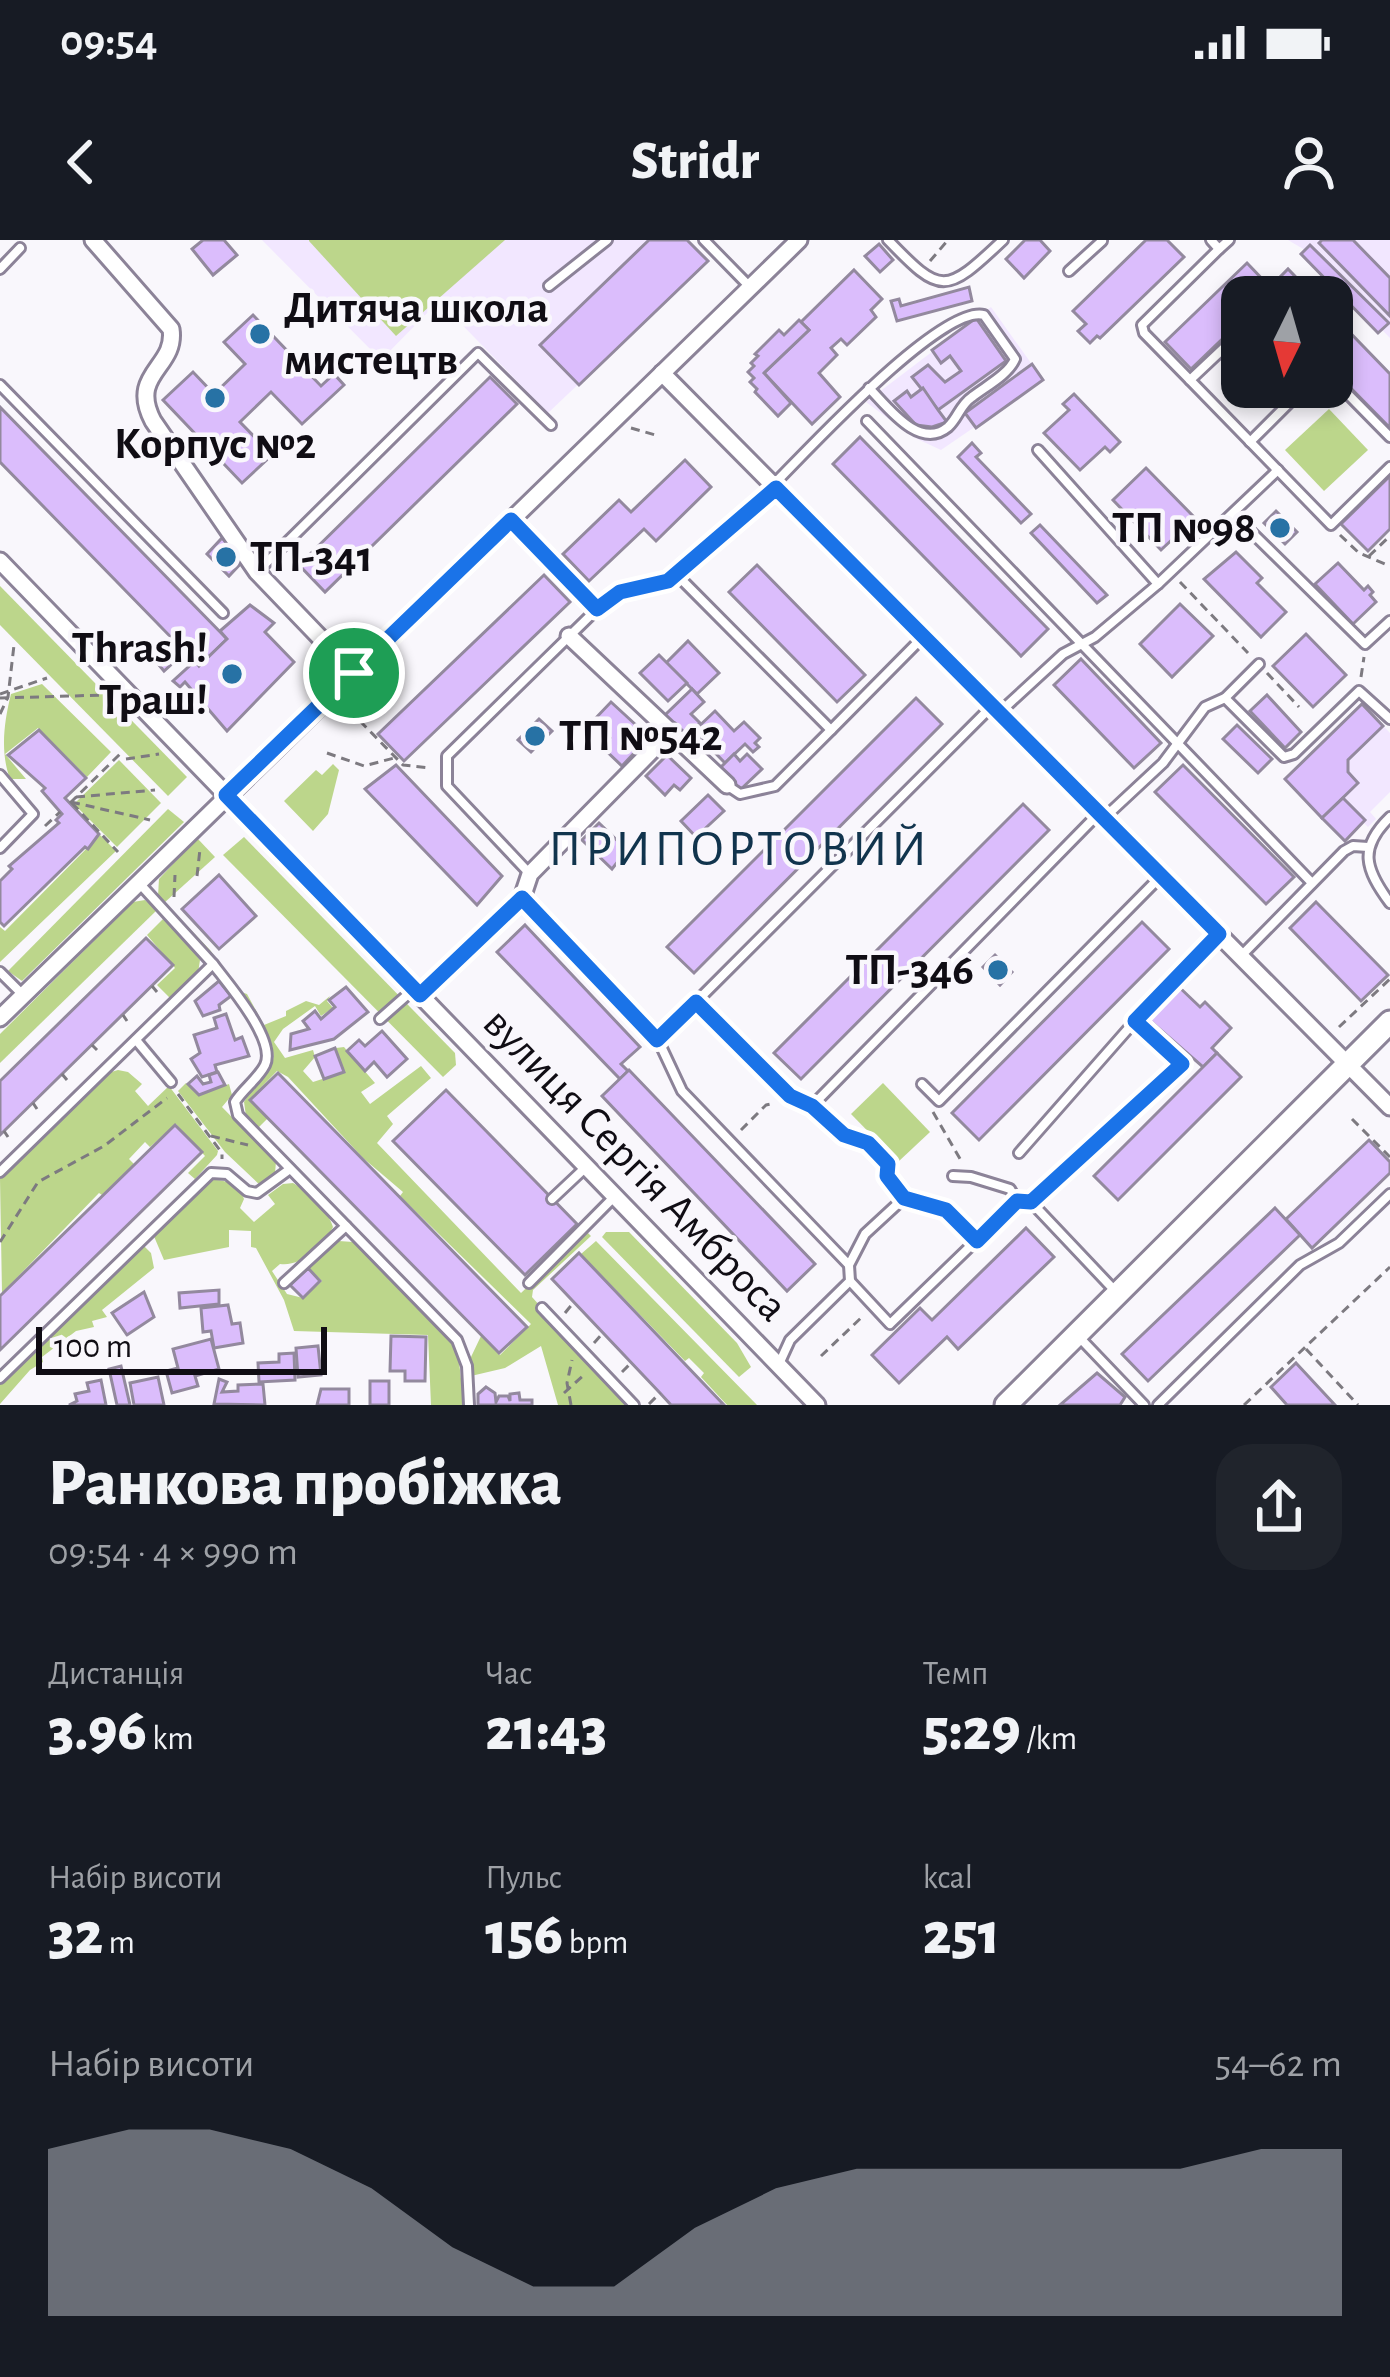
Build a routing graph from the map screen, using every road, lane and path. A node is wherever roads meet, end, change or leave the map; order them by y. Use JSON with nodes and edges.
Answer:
{"nodes":[{"id":1,"x":93,"y":240,"type":"edge"},
{"id":2,"x":607,"y":240,"type":"edge"},
{"id":3,"x":704,"y":240,"type":"edge"},
{"id":4,"x":799,"y":240,"type":"edge"},
{"id":5,"x":888,"y":240,"type":"edge"},
{"id":6,"x":948,"y":240,"type":"edge"},
{"id":7,"x":1003,"y":240,"type":"edge"},
{"id":8,"x":1102,"y":240,"type":"edge"},
{"id":9,"x":1211,"y":240,"type":"edge"},
{"id":10,"x":1229,"y":240,"type":"edge"},
{"id":11,"x":20,"y":248,"type":"dead end"},
{"id":12,"x":1220,"y":249,"type":"junction"},
{"id":13,"x":0,"y":269,"type":"edge"},
{"id":14,"x":919,"y":272,"type":"junction"},
{"id":15,"x":1070,"y":272,"type":"dead end"},
{"id":16,"x":549,"y":286,"type":"dead end"},
{"id":17,"x":750,"y":287,"type":"junction"},
{"id":18,"x":1221,"y":351,"type":"edge"},
{"id":19,"x":662,"y":373,"type":"junction"},
{"id":20,"x":1190,"y":380,"type":"junction"},
{"id":21,"x":0,"y":385,"type":"edge"},
{"id":22,"x":869,"y":388,"type":"junction"},
{"id":23,"x":1353,"y":399,"type":"edge"},
{"id":24,"x":1284,"y":408,"type":"edge"},
{"id":25,"x":867,"y":422,"type":"dead end"},
{"id":26,"x":551,"y":425,"type":"dead end"},
{"id":27,"x":622,"y":425,"type":"dead end"},
{"id":28,"x":658,"y":436,"type":"dead end"},
{"id":29,"x":1390,"y":437,"type":"edge"},
{"id":30,"x":1250,"y":442,"type":"junction"},
{"id":31,"x":1038,"y":451,"type":"dead end"},
{"id":32,"x":1390,"y":466,"type":"edge"},
{"id":33,"x":1278,"y":470,"type":"junction"},
{"id":34,"x":774,"y":486,"type":"junction"},
{"id":35,"x":1233,"y":514,"type":"junction"},
{"id":36,"x":511,"y":520,"type":"junction"},
{"id":37,"x":1331,"y":525,"type":"junction"},
{"id":38,"x":1390,"y":536,"type":"edge"},
{"id":39,"x":1368,"y":557,"type":"junction"},
{"id":40,"x":0,"y":561,"type":"edge"},
{"id":41,"x":1390,"y":566,"type":"edge"},
{"id":42,"x":257,"y":572,"type":"junction"},
{"id":43,"x":1171,"y":572,"type":"junction"},
{"id":44,"x":676,"y":574,"type":"junction"},
{"id":45,"x":1158,"y":584,"type":"junction"},
{"id":46,"x":597,"y":609,"type":"junction"},
{"id":47,"x":223,"y":613,"type":"dead end"},
{"id":48,"x":1390,"y":621,"type":"edge"},
{"id":49,"x":569,"y":636,"type":"junction"},
{"id":50,"x":923,"y":637,"type":"junction"},
{"id":51,"x":1083,"y":643,"type":"junction"},
{"id":52,"x":1365,"y":644,"type":"junction"},
{"id":53,"x":14,"y":645,"type":"dead end"},
{"id":54,"x":1259,"y":664,"type":"junction"},
{"id":55,"x":354,"y":673,"type":"junction"},
{"id":56,"x":47,"y":678,"type":"dead end"},
{"id":57,"x":125,"y":690,"type":"junction"},
{"id":58,"x":1359,"y":691,"type":"junction"},
{"id":59,"x":9,"y":694,"type":"junction"},
{"id":60,"x":0,"y":696,"type":"edge"},
{"id":61,"x":1225,"y":698,"type":"junction"},
{"id":62,"x":1299,"y":706,"type":"dead end"},
{"id":63,"x":995,"y":709,"type":"junction"},
{"id":64,"x":0,"y":714,"type":"edge"},
{"id":65,"x":1390,"y":719,"type":"edge"},
{"id":66,"x":360,"y":722,"type":"dead end"},
{"id":67,"x":831,"y":730,"type":"junction"},
{"id":68,"x":670,"y":731,"type":"junction"},
{"id":69,"x":1175,"y":745,"type":"junction"},
{"id":70,"x":182,"y":750,"type":"junction"},
{"id":71,"x":327,"y":753,"type":"dead end"},
{"id":72,"x":120,"y":754,"type":"dead end"},
{"id":73,"x":396,"y":758,"type":"junction"},
{"id":74,"x":126,"y":759,"type":"dead end"},
{"id":75,"x":446,"y":770,"type":"junction"},
{"id":76,"x":0,"y":775,"type":"edge"},
{"id":77,"x":727,"y":784,"type":"joint"},
{"id":78,"x":155,"y":790,"type":"dead end"},
{"id":79,"x":226,"y":795,"type":"junction"},
{"id":80,"x":76,"y":797,"type":"junction"},
{"id":81,"x":70,"y":803,"type":"junction"},
{"id":82,"x":60,"y":812,"type":"dead end"},
{"id":83,"x":1101,"y":816,"type":"junction"},
{"id":84,"x":1390,"y":817,"type":"edge"},
{"id":85,"x":150,"y":820,"type":"dead end"},
{"id":86,"x":45,"y":826,"type":"dead end"},
{"id":87,"x":202,"y":838,"type":"dead end"},
{"id":88,"x":1368,"y":847,"type":"junction"},
{"id":89,"x":0,"y":848,"type":"edge"},
{"id":90,"x":118,"y":852,"type":"dead end"},
{"id":91,"x":530,"y":874,"type":"junction"},
{"id":92,"x":1161,"y":876,"type":"junction"},
{"id":93,"x":196,"y":877,"type":"dead end"},
{"id":94,"x":138,"y":882,"type":"junction"},
{"id":95,"x":1312,"y":884,"type":"junction"},
{"id":96,"x":522,"y":898,"type":"junction"},
{"id":97,"x":1390,"y":902,"type":"edge"},
{"id":98,"x":1219,"y":934,"type":"junction"},
{"id":99,"x":1240,"y":956,"type":"junction"},
{"id":100,"x":213,"y":964,"type":"junction"},
{"id":101,"x":0,"y":972,"type":"edge"},
{"id":102,"x":1390,"y":979,"type":"edge"},
{"id":103,"x":152,"y":986,"type":"dead end"},
{"id":104,"x":157,"y":992,"type":"dead end"},
{"id":105,"x":417,"y":992,"type":"junction"},
{"id":106,"x":24,"y":995,"type":"junction"},
{"id":107,"x":696,"y":1002,"type":"junction"},
{"id":108,"x":123,"y":1015,"type":"dead end"},
{"id":109,"x":0,"y":1018,"type":"edge"},
{"id":110,"x":380,"y":1019,"type":"dead end"},
{"id":111,"x":127,"y":1021,"type":"dead end"},
{"id":112,"x":1135,"y":1021,"type":"junction"},
{"id":113,"x":1390,"y":1022,"type":"edge"},
{"id":114,"x":1334,"y":1033,"type":"dead end"},
{"id":115,"x":136,"y":1040,"type":"junction"},
{"id":116,"x":657,"y":1040,"type":"junction"},
{"id":117,"x":92,"y":1045,"type":"dead end"},
{"id":118,"x":97,"y":1050,"type":"dead end"},
{"id":119,"x":1348,"y":1065,"type":"junction"},
{"id":120,"x":62,"y":1074,"type":"dead end"},
{"id":121,"x":67,"y":1080,"type":"dead end"},
{"id":122,"x":922,"y":1084,"type":"dead end"},
{"id":123,"x":174,"y":1086,"type":"junction"},
{"id":124,"x":794,"y":1097,"type":"junction"},
{"id":125,"x":939,"y":1101,"type":"junction"},
{"id":126,"x":33,"y":1103,"type":"dead end"},
{"id":127,"x":812,"y":1106,"type":"junction"},
{"id":128,"x":1390,"y":1107,"type":"edge"},
{"id":129,"x":38,"y":1109,"type":"dead end"},
{"id":130,"x":1352,"y":1119,"type":"dead end"},
{"id":131,"x":243,"y":1120,"type":"junction"},
{"id":132,"x":209,"y":1135,"type":"junction"},
{"id":133,"x":229,"y":1141,"type":"junction"},
{"id":134,"x":730,"y":1141,"type":"junction"},
{"id":135,"x":273,"y":1151,"type":"junction"},
{"id":136,"x":222,"y":1153,"type":"junction"},
{"id":137,"x":1018,"y":1153,"type":"dead end"},
{"id":138,"x":1390,"y":1157,"type":"edge"},
{"id":139,"x":586,"y":1166,"type":"junction"},
{"id":140,"x":290,"y":1168,"type":"junction"},
{"id":141,"x":0,"y":1172,"type":"edge"},
{"id":142,"x":222,"y":1172,"type":"junction"},
{"id":143,"x":953,"y":1176,"type":"dead end"},
{"id":144,"x":971,"y":1177,"type":"junction"},
{"id":145,"x":1390,"y":1194,"type":"edge"},
{"id":146,"x":615,"y":1196,"type":"junction"},
{"id":147,"x":904,"y":1198,"type":"junction"},
{"id":148,"x":552,"y":1199,"type":"dead end"},
{"id":149,"x":1017,"y":1201,"type":"junction"},
{"id":150,"x":1031,"y":1202,"type":"junction"},
{"id":151,"x":346,"y":1226,"type":"junction"},
{"id":152,"x":977,"y":1241,"type":"junction"},
{"id":153,"x":0,"y":1242,"type":"edge"},
{"id":154,"x":849,"y":1265,"type":"junction"},
{"id":155,"x":1390,"y":1267,"type":"edge"},
{"id":156,"x":850,"y":1281,"type":"junction"},
{"id":157,"x":284,"y":1282,"type":"dead end"},
{"id":158,"x":529,"y":1283,"type":"dead end"},
{"id":159,"x":1118,"y":1294,"type":"junction"},
{"id":160,"x":574,"y":1302,"type":"dead end"},
{"id":161,"x":874,"y":1307,"type":"junction"},
{"id":162,"x":542,"y":1309,"type":"dead end"},
{"id":163,"x":568,"y":1309,"type":"dead end"},
{"id":164,"x":603,"y":1333,"type":"dead end"},
{"id":165,"x":1076,"y":1334,"type":"junction"},
{"id":166,"x":568,"y":1335,"type":"junction"},
{"id":167,"x":597,"y":1339,"type":"dead end"},
{"id":168,"x":1304,"y":1348,"type":"junction"},
{"id":169,"x":821,"y":1356,"type":"dead end"},
{"id":170,"x":631,"y":1363,"type":"dead end"},
{"id":171,"x":596,"y":1364,"type":"junction"},
{"id":172,"x":779,"y":1365,"type":"junction"},
{"id":173,"x":626,"y":1369,"type":"dead end"},
{"id":174,"x":0,"y":1378,"type":"edge"},
{"id":175,"x":566,"y":1391,"type":"junction"},
{"id":176,"x":660,"y":1393,"type":"dead end"},
{"id":177,"x":469,"y":1405,"type":"edge"},
{"id":178,"x":571,"y":1405,"type":"edge"},
{"id":179,"x":634,"y":1405,"type":"edge"},
{"id":180,"x":648,"y":1405,"type":"edge"},
{"id":181,"x":817,"y":1405,"type":"edge"},
{"id":182,"x":1006,"y":1405,"type":"edge"},
{"id":183,"x":1144,"y":1405,"type":"edge"},
{"id":184,"x":1157,"y":1405,"type":"edge"},
{"id":185,"x":1244,"y":1405,"type":"edge"},
{"id":186,"x":1358,"y":1405,"type":"edge"}],
"edges":[{"from":1,"to":42,"type":"street"},
{"from":2,"to":16,"type":"lane"},
{"from":3,"to":17,"type":"lane"},
{"from":4,"to":17,"type":"street"},
{"from":5,"to":14,"type":"lane"},
{"from":6,"to":14,"type":"path"},
{"from":7,"to":14,"type":"lane"},
{"from":8,"to":15,"type":"lane"},
{"from":9,"to":12,"type":"lane"},
{"from":10,"to":12,"type":"lane"},
{"from":11,"to":13,"type":"lane"},
{"from":12,"to":20,"type":"lane"},
{"from":17,"to":19,"type":"street"},
{"from":18,"to":20,"type":"lane"},
{"from":19,"to":34,"type":"street"},
{"from":19,"to":36,"type":"street"},
{"from":20,"to":30,"type":"lane"},
{"from":21,"to":47,"type":"lane"},
{"from":22,"to":22,"type":"lane"},
{"from":22,"to":34,"type":"lane"},
{"from":23,"to":29,"type":"lane"},
{"from":24,"to":30,"type":"lane"},
{"from":25,"to":51,"type":"lane"},
{"from":26,"to":42,"type":"lane"},
{"from":27,"to":28,"type":"path"},
{"from":30,"to":33,"type":"lane"},
{"from":31,"to":45,"type":"lane"},
{"from":32,"to":37,"type":"lane"},
{"from":33,"to":35,"type":"lane"},
{"from":33,"to":37,"type":"lane"},
{"from":34,"to":44,"type":"lane"},
{"from":34,"to":50,"type":"street"},
{"from":35,"to":43,"type":"lane"},
{"from":35,"to":52,"type":"lane"},
{"from":36,"to":46,"type":"lane"},
{"from":36,"to":55,"type":"street"},
{"from":37,"to":39,"type":"path"},
{"from":38,"to":39,"type":"path"},
{"from":39,"to":41,"type":"path"},
{"from":40,"to":57,"type":"street","name":"вулиця Сергія Амброса"},
{"from":42,"to":55,"type":"street"},
{"from":43,"to":45,"type":"lane"},
{"from":43,"to":54,"type":"path"},
{"from":44,"to":46,"type":"lane"},
{"from":44,"to":67,"type":"lane"},
{"from":45,"to":51,"type":"lane"},
{"from":46,"to":49,"type":"lane"},
{"from":48,"to":52,"type":"lane"},
{"from":49,"to":68,"type":"street"},
{"from":49,"to":75,"type":"lane"},
{"from":50,"to":63,"type":"street"},
{"from":50,"to":67,"type":"lane"},
{"from":51,"to":63,"type":"lane"},
{"from":51,"to":69,"type":"lane"},
{"from":52,"to":58,"type":"path"},
{"from":53,"to":59,"type":"path"},
{"from":54,"to":61,"type":"lane"},
{"from":54,"to":62,"type":"path"},
{"from":55,"to":79,"type":"street"},
{"from":56,"to":59,"type":"path"},
{"from":57,"to":59,"type":"path"},
{"from":57,"to":70,"type":"street","name":"вулиця Сергія Амброса"},
{"from":58,"to":61,"type":"lane"},
{"from":58,"to":65,"type":"lane"},
{"from":59,"to":60,"type":"path"},
{"from":59,"to":64,"type":"path"},
{"from":61,"to":69,"type":"lane"},
{"from":63,"to":83,"type":"street"},
{"from":63,"to":107,"type":"lane"},
{"from":66,"to":73,"type":"path"},
{"from":67,"to":77,"type":"lane"},
{"from":68,"to":77,"type":"street"},
{"from":68,"to":91,"type":"street"},
{"from":69,"to":83,"type":"lane"},
{"from":69,"to":95,"type":"lane"},
{"from":70,"to":74,"type":"path"},
{"from":70,"to":79,"type":"street","name":"вулиця Сергія Амброса"},
{"from":71,"to":73,"type":"path"},
{"from":72,"to":80,"type":"path"},
{"from":73,"to":75,"type":"path"},
{"from":75,"to":91,"type":"lane"},
{"from":76,"to":89,"type":"lane"},
{"from":78,"to":80,"type":"path"},
{"from":79,"to":94,"type":"street"},
{"from":79,"to":105,"type":"street","name":"вулиця Сергія Амброса"},
{"from":80,"to":81,"type":"path"},
{"from":81,"to":85,"type":"path"},
{"from":81,"to":90,"type":"path"},
{"from":82,"to":86,"type":"path"},
{"from":83,"to":92,"type":"street"},
{"from":83,"to":127,"type":"lane"},
{"from":84,"to":88,"type":"lane"},
{"from":87,"to":93,"type":"path"},
{"from":88,"to":95,"type":"lane"},
{"from":88,"to":97,"type":"lane"},
{"from":91,"to":96,"type":"street"},
{"from":92,"to":98,"type":"street"},
{"from":92,"to":125,"type":"lane"},
{"from":94,"to":100,"type":"lane"},
{"from":94,"to":106,"type":"street"},
{"from":95,"to":99,"type":"lane"},
{"from":96,"to":105,"type":"street"},
{"from":96,"to":116,"type":"lane"},
{"from":98,"to":99,"type":"street"},
{"from":98,"to":112,"type":"lane"},
{"from":99,"to":119,"type":"street"},
{"from":100,"to":115,"type":"lane"},
{"from":100,"to":131,"type":"lane"},
{"from":101,"to":106,"type":"lane"},
{"from":102,"to":114,"type":"path"},
{"from":103,"to":104,"type":"path"},
{"from":105,"to":110,"type":"lane"},
{"from":105,"to":139,"type":"street","name":"вулиця Сергія Амброса"},
{"from":106,"to":109,"type":"street"},
{"from":107,"to":116,"type":"path"},
{"from":107,"to":124,"type":"lane"},
{"from":108,"to":111,"type":"path"},
{"from":112,"to":137,"type":"lane"},
{"from":112,"to":150,"type":"lane"},
{"from":113,"to":119,"type":"street"},
{"from":115,"to":123,"type":"lane"},
{"from":115,"to":141,"type":"lane"},
{"from":116,"to":134,"type":"lane"},
{"from":117,"to":118,"type":"path"},
{"from":119,"to":128,"type":"street"},
{"from":119,"to":159,"type":"street"},
{"from":120,"to":121,"type":"path"},
{"from":122,"to":125,"type":"lane"},
{"from":123,"to":132,"type":"path"},
{"from":123,"to":153,"type":"path"},
{"from":124,"to":127,"type":"lane"},
{"from":124,"to":134,"type":"path"},
{"from":125,"to":144,"type":"path"},
{"from":126,"to":129,"type":"path"},
{"from":127,"to":147,"type":"lane"},
{"from":130,"to":138,"type":"path"},
{"from":131,"to":133,"type":"path"},
{"from":131,"to":135,"type":"lane"},
{"from":132,"to":133,"type":"path"},
{"from":132,"to":136,"type":"path"},
{"from":133,"to":135,"type":"path"},
{"from":133,"to":136,"type":"path"},
{"from":134,"to":154,"type":"lane"},
{"from":135,"to":140,"type":"lane"},
{"from":136,"to":142,"type":"path"},
{"from":139,"to":146,"type":"street","name":"вулиця Сергія Амброса"},
{"from":139,"to":148,"type":"lane"},
{"from":140,"to":142,"type":"lane"},
{"from":140,"to":151,"type":"lane"},
{"from":142,"to":174,"type":"lane"},
{"from":143,"to":144,"type":"lane"},
{"from":144,"to":149,"type":"lane"},
{"from":145,"to":184,"type":"lane"},
{"from":146,"to":158,"type":"lane"},
{"from":146,"to":172,"type":"street","name":"вулиця Сергія Амброса"},
{"from":147,"to":152,"type":"path"},
{"from":147,"to":154,"type":"lane"},
{"from":149,"to":150,"type":"lane"},
{"from":149,"to":152,"type":"lane"},
{"from":150,"to":159,"type":"lane"},
{"from":151,"to":157,"type":"lane"},
{"from":151,"to":177,"type":"lane"},
{"from":152,"to":161,"type":"lane"},
{"from":154,"to":156,"type":"lane"},
{"from":155,"to":168,"type":"path"},
{"from":156,"to":161,"type":"lane"},
{"from":156,"to":172,"type":"lane"},
{"from":159,"to":165,"type":"street"},
{"from":160,"to":163,"type":"path"},
{"from":161,"to":169,"type":"path"},
{"from":162,"to":166,"type":"lane"},
{"from":164,"to":167,"type":"path"},
{"from":165,"to":182,"type":"street"},
{"from":165,"to":183,"type":"lane"},
{"from":166,"to":171,"type":"lane"},
{"from":166,"to":175,"type":"path"},
{"from":168,"to":185,"type":"path"},
{"from":168,"to":186,"type":"path"},
{"from":170,"to":173,"type":"path"},
{"from":171,"to":175,"type":"path"},
{"from":171,"to":179,"type":"lane"},
{"from":172,"to":181,"type":"street","name":"вулиця Сергія Амброса"},
{"from":175,"to":178,"type":"path"},
{"from":176,"to":180,"type":"path"}]}
